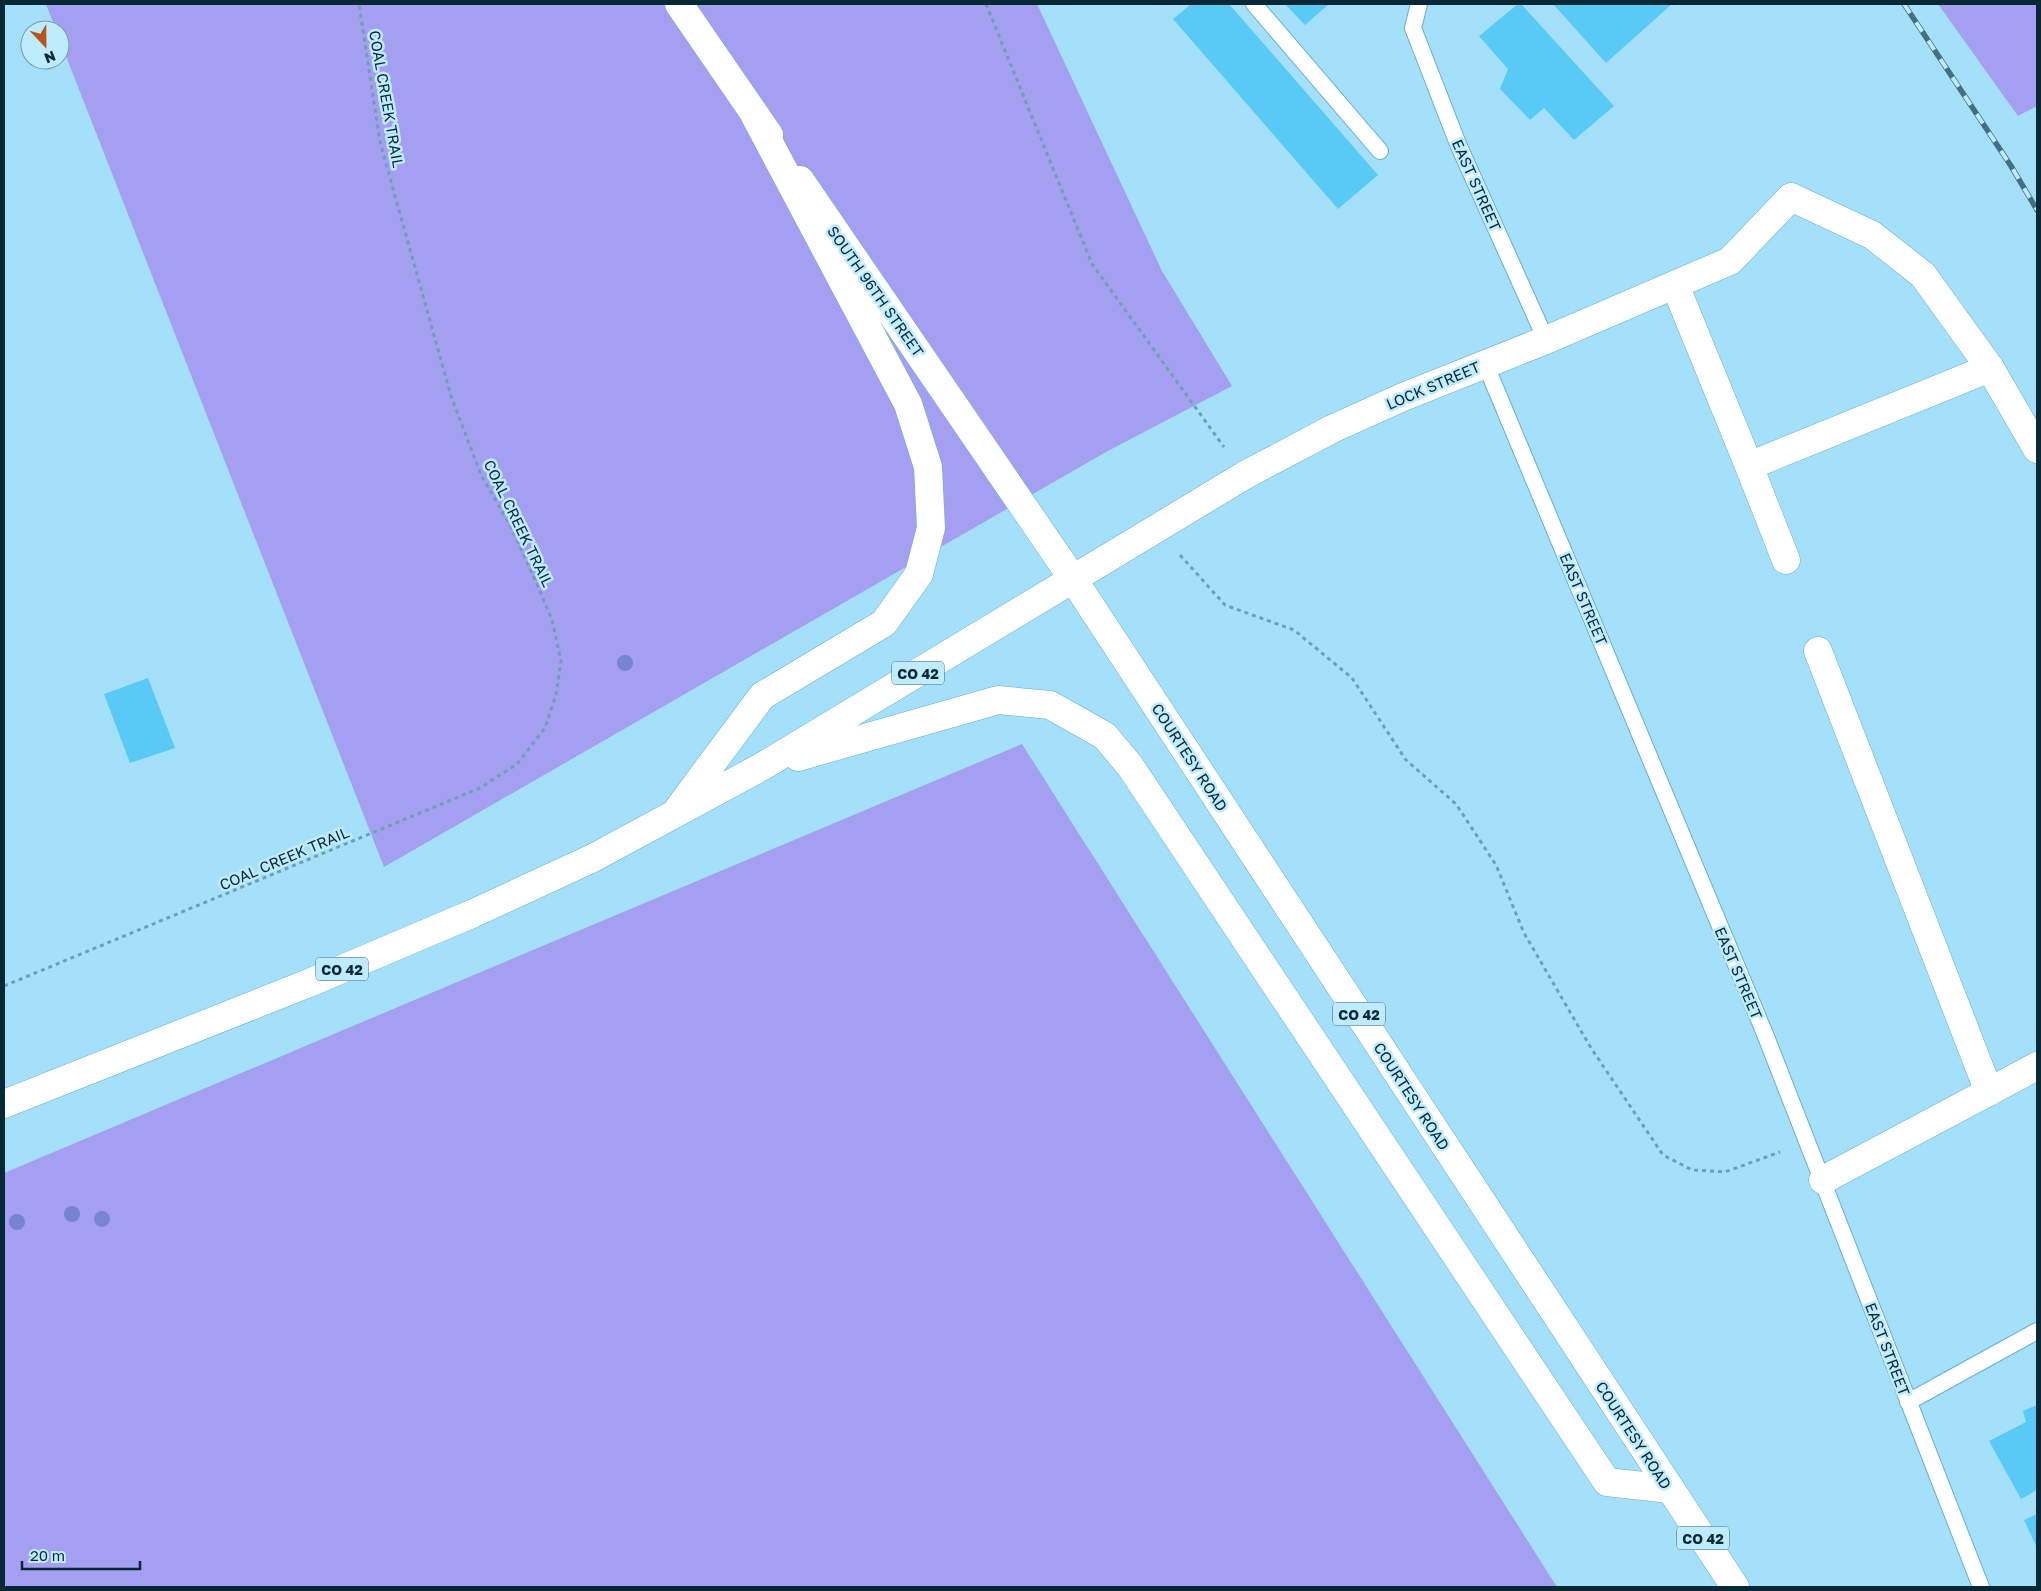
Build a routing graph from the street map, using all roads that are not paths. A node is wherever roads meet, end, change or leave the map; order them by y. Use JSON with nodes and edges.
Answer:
{"nodes":[{"id":1,"x":679,"y":4,"type":"edge"},
{"id":2,"x":1254,"y":4,"type":"edge"},
{"id":3,"x":1419,"y":4,"type":"edge"},
{"id":4,"x":756,"y":116,"type":"junction"},
{"id":5,"x":1380,"y":152,"type":"dead end"},
{"id":6,"x":1675,"y":285,"type":"junction"},
{"id":7,"x":1546,"y":340,"type":"junction"},
{"id":8,"x":1485,"y":364,"type":"junction"},
{"id":9,"x":1990,"y":368,"type":"junction"},
{"id":10,"x":2037,"y":449,"type":"edge"},
{"id":11,"x":1750,"y":466,"type":"junction"},
{"id":12,"x":1786,"y":560,"type":"dead end"},
{"id":13,"x":1073,"y":579,"type":"junction"},
{"id":14,"x":1818,"y":651,"type":"dead end"},
{"id":15,"x":763,"y":766,"type":"junction"},
{"id":16,"x":672,"y":816,"type":"junction"},
{"id":17,"x":2037,"y":1066,"type":"edge"},
{"id":18,"x":1989,"y":1092,"type":"junction"},
{"id":19,"x":4,"y":1104,"type":"edge"},
{"id":20,"x":1823,"y":1180,"type":"junction"},
{"id":21,"x":2037,"y":1331,"type":"edge"},
{"id":22,"x":1908,"y":1402,"type":"junction"},
{"id":23,"x":1670,"y":1489,"type":"junction"},
{"id":24,"x":1735,"y":1587,"type":"edge"},
{"id":25,"x":1981,"y":1587,"type":"edge"}],
"edges":[{"from":1,"to":4,"type":"main road","name":"SOUTH 96TH STREET"},
{"from":2,"to":5,"type":"lane"},
{"from":3,"to":7,"type":"lane","name":"EAST STREET"},
{"from":4,"to":13,"type":"main road","name":"SOUTH 96TH STREET"},
{"from":4,"to":16,"type":"main road"},
{"from":6,"to":7,"type":"main road","name":"LOCK STREET"},
{"from":6,"to":9,"type":"main road","name":"LOCK STREET"},
{"from":6,"to":11,"type":"main road"},
{"from":7,"to":8,"type":"main road","name":"LOCK STREET"},
{"from":8,"to":13,"type":"main road","name":"LOCK STREET"},
{"from":8,"to":20,"type":"lane","name":"EAST STREET"},
{"from":9,"to":10,"type":"main road"},
{"from":9,"to":11,"type":"main road"},
{"from":11,"to":12,"type":"main road"},
{"from":13,"to":15,"type":"main road","number":"CO 42"},
{"from":13,"to":23,"type":"main road","name":"COURTESY ROAD","number":"CO 42"},
{"from":14,"to":18,"type":"main road"},
{"from":15,"to":16,"type":"main road","number":"CO 42"},
{"from":15,"to":23,"type":"main road"},
{"from":16,"to":19,"type":"main road","number":"CO 42"},
{"from":17,"to":18,"type":"main road"},
{"from":18,"to":20,"type":"main road"},
{"from":20,"to":22,"type":"lane","name":"EAST STREET"},
{"from":21,"to":22,"type":"lane"},
{"from":22,"to":25,"type":"lane","name":"EAST STREET"},
{"from":23,"to":24,"type":"main road","name":"COURTESY ROAD","number":"CO 42"}]}
